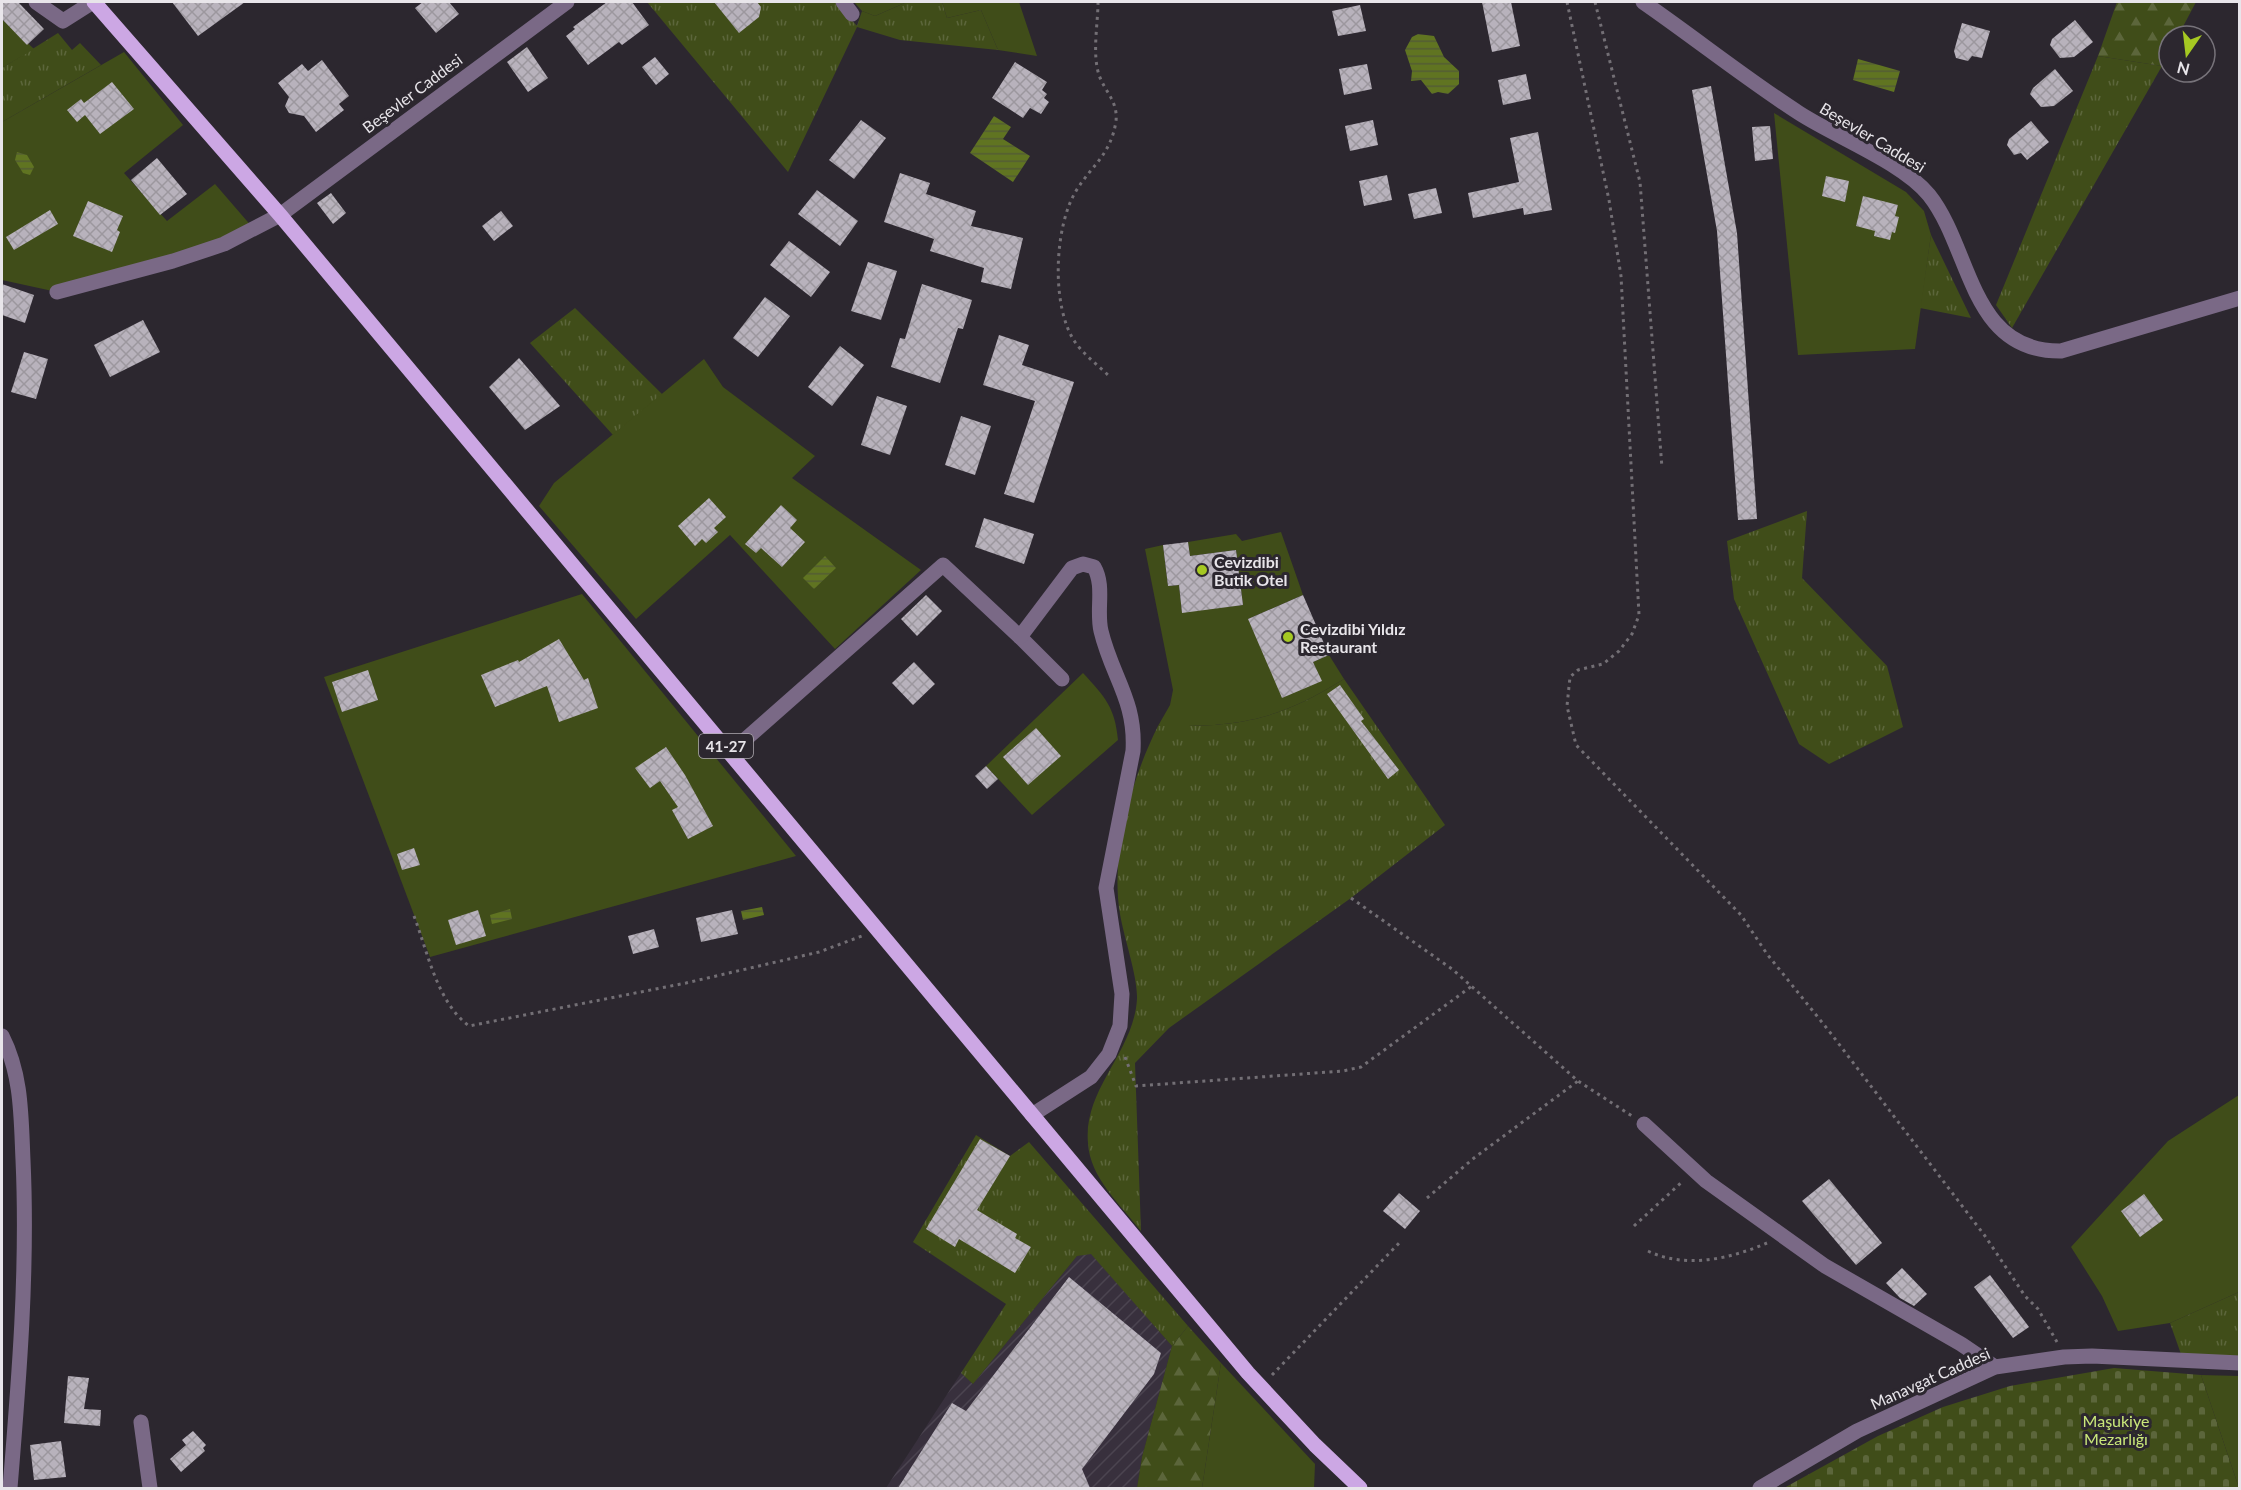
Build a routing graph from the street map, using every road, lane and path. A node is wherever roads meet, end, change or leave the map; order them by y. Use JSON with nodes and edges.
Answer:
{"nodes":[{"id":1,"x":36,"y":2,"type":"edge"},
{"id":2,"x":93,"y":2,"type":"edge"},
{"id":3,"x":567,"y":2,"type":"edge"},
{"id":4,"x":843,"y":2,"type":"edge"},
{"id":5,"x":1098,"y":2,"type":"edge"},
{"id":6,"x":1568,"y":2,"type":"edge"},
{"id":7,"x":1595,"y":2,"type":"edge"},
{"id":8,"x":1643,"y":2,"type":"edge"},
{"id":9,"x":852,"y":14,"type":"dead end"},
{"id":10,"x":280,"y":215,"type":"junction"},
{"id":11,"x":57,"y":292,"type":"dead end"},
{"id":12,"x":2240,"y":298,"type":"edge"},
{"id":13,"x":1110,"y":377,"type":"dead end"},
{"id":14,"x":1662,"y":468,"type":"dead end"},
{"id":15,"x":1020,"y":637,"type":"junction"},
{"id":16,"x":1062,"y":679,"type":"dead end"},
{"id":17,"x":731,"y":752,"type":"junction"},
{"id":18,"x":1351,"y":898,"type":"dead end"},
{"id":19,"x":414,"y":916,"type":"dead end"},
{"id":20,"x":877,"y":928,"type":"junction"},
{"id":21,"x":1472,"y":986,"type":"junction"},
{"id":22,"x":2,"y":1036,"type":"edge"},
{"id":23,"x":1115,"y":1041,"type":"junction"},
{"id":24,"x":1578,"y":1081,"type":"junction"},
{"id":25,"x":1032,"y":1116,"type":"junction"},
{"id":26,"x":1644,"y":1124,"type":"joint"},
{"id":27,"x":1694,"y":1170,"type":"junction"},
{"id":28,"x":1427,"y":1198,"type":"dead end"},
{"id":29,"x":1634,"y":1226,"type":"dead end"},
{"id":30,"x":1785,"y":1236,"type":"junction"},
{"id":31,"x":1402,"y":1240,"type":"dead end"},
{"id":32,"x":1648,"y":1251,"type":"dead end"},
{"id":33,"x":2064,"y":1357,"type":"junction"},
{"id":34,"x":2240,"y":1363,"type":"edge"},
{"id":35,"x":1995,"y":1367,"type":"junction"},
{"id":36,"x":1261,"y":1387,"type":"junction"},
{"id":37,"x":141,"y":1422,"type":"dead end"},
{"id":38,"x":10,"y":1488,"type":"edge"},
{"id":39,"x":150,"y":1488,"type":"edge"},
{"id":40,"x":1360,"y":1488,"type":"edge"},
{"id":41,"x":1760,"y":1488,"type":"edge"}],
"edges":[{"from":1,"to":2,"type":"street"},
{"from":2,"to":10,"type":"main road","number":"41-27"},
{"from":3,"to":10,"type":"street","name":"Beşevler Caddesi"},
{"from":4,"to":9,"type":"street"},
{"from":5,"to":13,"type":"path"},
{"from":6,"to":33,"type":"path"},
{"from":7,"to":14,"type":"path"},
{"from":8,"to":12,"type":"street","name":"Beşevler Caddesi"},
{"from":10,"to":11,"type":"street","name":"Beşevler Caddesi"},
{"from":10,"to":17,"type":"main road","number":"41-27"},
{"from":15,"to":16,"type":"street"},
{"from":15,"to":17,"type":"street"},
{"from":15,"to":23,"type":"street"},
{"from":17,"to":20,"type":"main road","number":"41-27"},
{"from":18,"to":21,"type":"path"},
{"from":19,"to":20,"type":"path"},
{"from":20,"to":25,"type":"main road","number":"41-27"},
{"from":21,"to":23,"type":"path"},
{"from":21,"to":24,"type":"path"},
{"from":22,"to":38,"type":"street"},
{"from":23,"to":25,"type":"street"},
{"from":24,"to":26,"type":"path"},
{"from":24,"to":28,"type":"path"},
{"from":25,"to":36,"type":"main road","number":"41-27"},
{"from":26,"to":27,"type":"street"},
{"from":27,"to":29,"type":"path"},
{"from":27,"to":30,"type":"street"},
{"from":30,"to":32,"type":"path"},
{"from":30,"to":35,"type":"street"},
{"from":31,"to":36,"type":"path"},
{"from":33,"to":34,"type":"street","name":"Manavgat Caddesi"},
{"from":33,"to":35,"type":"street","name":"Manavgat Caddesi"},
{"from":35,"to":41,"type":"street","name":"Manavgat Caddesi"},
{"from":36,"to":40,"type":"main road","number":"41-27"},
{"from":37,"to":39,"type":"street"}]}
